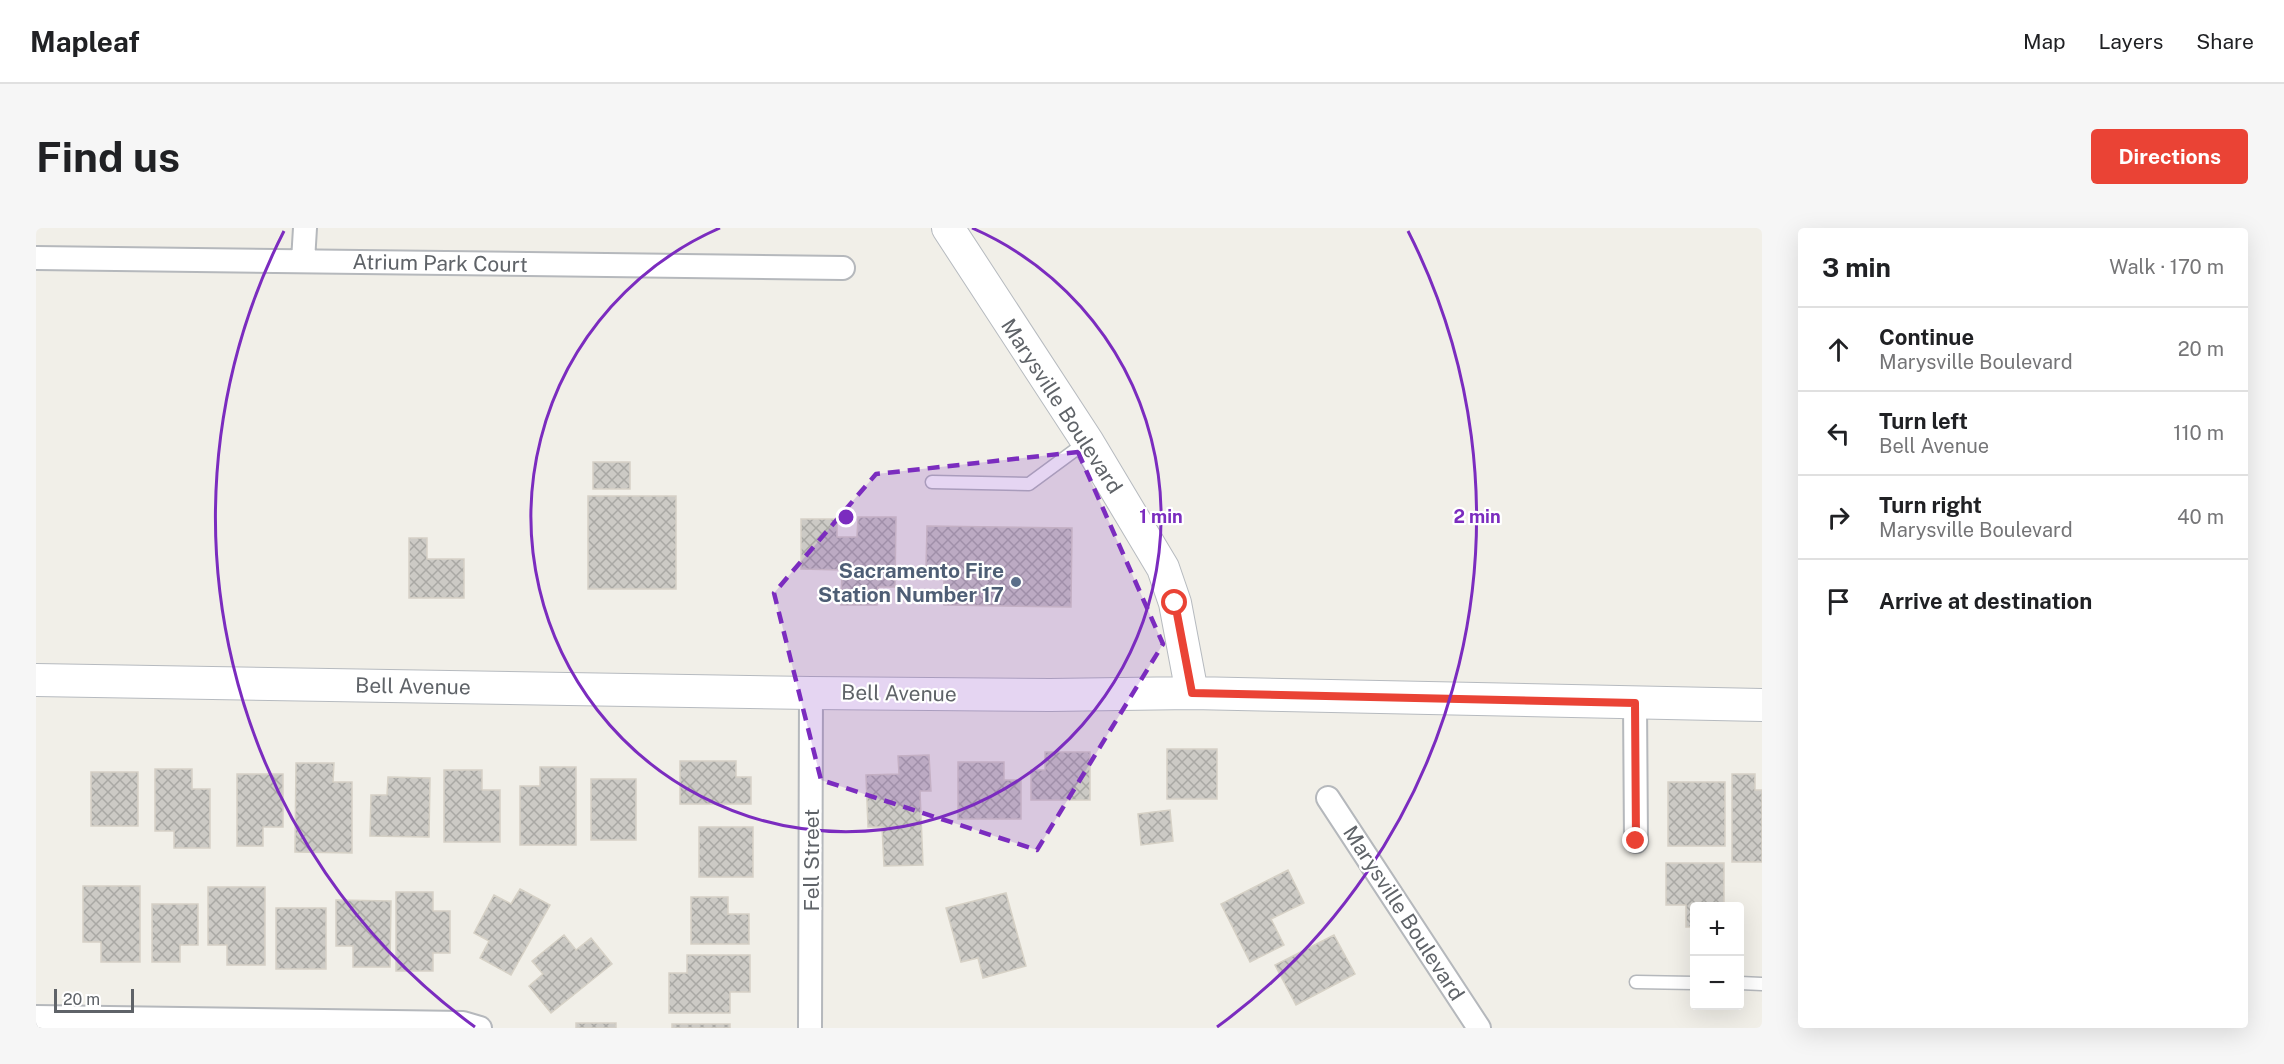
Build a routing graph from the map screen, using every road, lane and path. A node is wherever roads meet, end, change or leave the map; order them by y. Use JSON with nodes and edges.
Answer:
{"nodes":[{"id":1,"x":305,"y":228,"type":"edge"},
{"id":2,"x":948,"y":228,"type":"edge"},
{"id":3,"x":36,"y":258,"type":"edge"},
{"id":4,"x":303,"y":261,"type":"junction"},
{"id":5,"x":843,"y":268,"type":"dead end"},
{"id":6,"x":1087,"y":441,"type":"junction"},
{"id":7,"x":932,"y":482,"type":"dead end"},
{"id":8,"x":36,"y":680,"type":"edge"},
{"id":9,"x":811,"y":693,"type":"junction"},
{"id":10,"x":1192,"y":693,"type":"junction"},
{"id":11,"x":1635,"y":703,"type":"junction"},
{"id":12,"x":1762,"y":705,"type":"edge"},
{"id":13,"x":1329,"y":798,"type":"dead end"},
{"id":14,"x":1636,"y":841,"type":"dead end"},
{"id":15,"x":1636,"y":982,"type":"dead end"},
{"id":16,"x":1690,"y":983,"type":"edge"},
{"id":17,"x":1744,"y":983,"type":"edge"},
{"id":18,"x":1762,"y":984,"type":"edge"},
{"id":19,"x":36,"y":1017,"type":"edge"},
{"id":20,"x":480,"y":1028,"type":"edge"},
{"id":21,"x":810,"y":1028,"type":"edge"},
{"id":22,"x":1479,"y":1028,"type":"edge"}],
"edges":[{"from":1,"to":4,"type":"street"},
{"from":2,"to":6,"type":"main road","name":"Marysville Boulevard"},
{"from":3,"to":4,"type":"street","name":"Atrium Park Court"},
{"from":4,"to":5,"type":"street","name":"Atrium Park Court"},
{"from":6,"to":7,"type":"lane"},
{"from":6,"to":10,"type":"main road","name":"Marysville Boulevard"},
{"from":8,"to":9,"type":"main road","name":"Bell Avenue"},
{"from":9,"to":10,"type":"main road","name":"Bell Avenue"},
{"from":9,"to":21,"type":"street","name":"Fell Street"},
{"from":10,"to":11,"type":"main road","name":"Bell Avenue"},
{"from":11,"to":12,"type":"main road","name":"Bell Avenue"},
{"from":11,"to":14,"type":"street"},
{"from":13,"to":22,"type":"street","name":"Marysville Boulevard"},
{"from":15,"to":16,"type":"lane"},
{"from":17,"to":18,"type":"lane"},
{"from":19,"to":20,"type":"street"}]}
